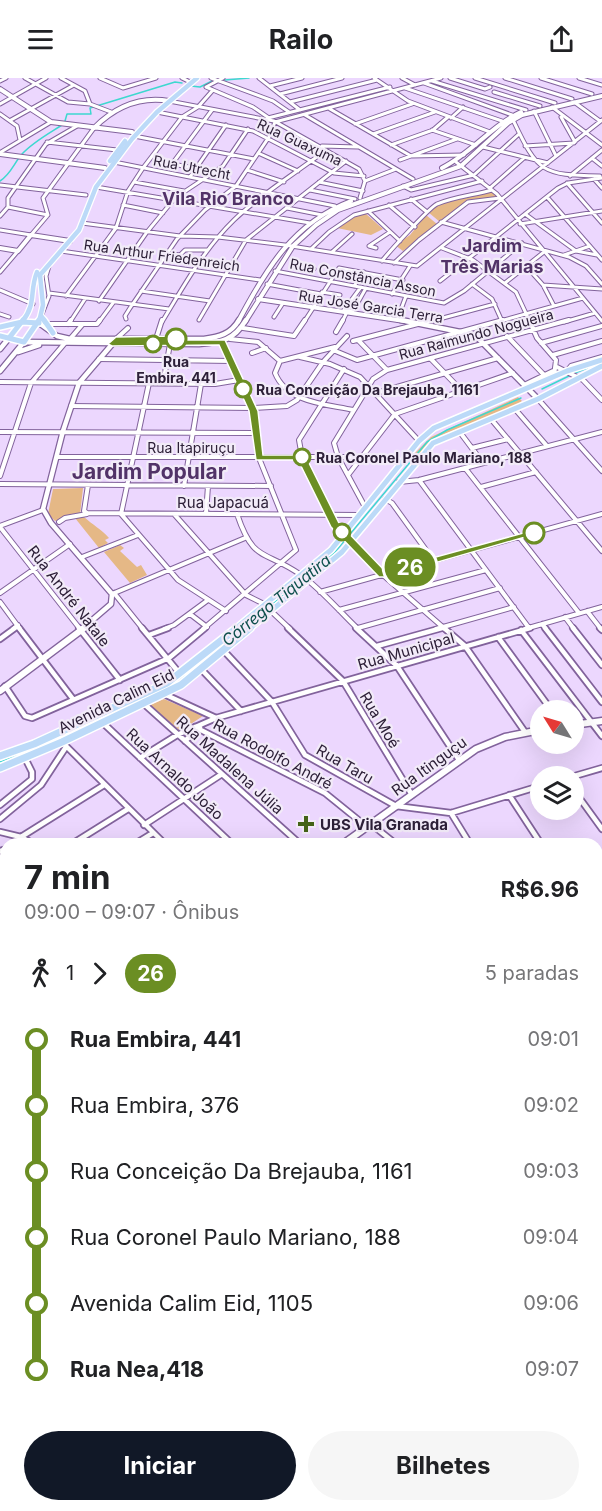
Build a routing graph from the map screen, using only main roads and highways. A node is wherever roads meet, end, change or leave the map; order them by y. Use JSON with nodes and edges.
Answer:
{"nodes":[{"id":1,"x":192,"y":79,"type":"edge"},
{"id":2,"x":0,"y":89,"type":"edge"},
{"id":3,"x":601,"y":97,"type":"edge"},
{"id":4,"x":168,"y":101,"type":"junction"},
{"id":5,"x":573,"y":101,"type":"junction"},
{"id":6,"x":512,"y":117,"type":"junction"},
{"id":7,"x":94,"y":128,"type":"junction"},
{"id":8,"x":132,"y":136,"type":"junction"},
{"id":9,"x":1,"y":153,"type":"edge"},
{"id":10,"x":105,"y":168,"type":"junction"},
{"id":11,"x":88,"y":198,"type":"junction"},
{"id":12,"x":68,"y":240,"type":"junction"},
{"id":13,"x":0,"y":248,"type":"edge"},
{"id":14,"x":251,"y":298,"type":"junction"},
{"id":15,"x":259,"y":299,"type":"junction"},
{"id":16,"x":31,"y":310,"type":"junction"},
{"id":17,"x":41,"y":318,"type":"junction"},
{"id":18,"x":22,"y":322,"type":"junction"},
{"id":19,"x":1,"y":327,"type":"edge"},
{"id":20,"x":53,"y":333,"type":"junction"},
{"id":21,"x":30,"y":335,"type":"junction"},
{"id":22,"x":0,"y":336,"type":"edge"},
{"id":23,"x":9,"y":339,"type":"junction"},
{"id":24,"x":116,"y":339,"type":"junction"},
{"id":25,"x":24,"y":342,"type":"junction"},
{"id":26,"x":47,"y":343,"type":"junction"},
{"id":27,"x":112,"y":344,"type":"junction"},
{"id":28,"x":0,"y":350,"type":"edge"},
{"id":29,"x":10,"y":358,"type":"junction"},
{"id":30,"x":602,"y":358,"type":"edge"},
{"id":31,"x":602,"y":366,"type":"edge"},
{"id":32,"x":0,"y":371,"type":"edge"},
{"id":33,"x":546,"y":377,"type":"junction"},
{"id":34,"x":525,"y":386,"type":"junction"},
{"id":35,"x":559,"y":389,"type":"junction"},
{"id":36,"x":505,"y":397,"type":"junction"},
{"id":37,"x":538,"y":399,"type":"junction"},
{"id":38,"x":514,"y":409,"type":"junction"},
{"id":39,"x":349,"y":538,"type":"junction"},
{"id":40,"x":305,"y":578,"type":"junction"},
{"id":41,"x":3,"y":689,"type":"edge"},
{"id":42,"x":141,"y":699,"type":"junction"},
{"id":43,"x":602,"y":721,"type":"edge"},
{"id":44,"x":584,"y":724,"type":"edge"},
{"id":45,"x":530,"y":731,"type":"edge"},
{"id":46,"x":0,"y":756,"type":"edge"},
{"id":47,"x":0,"y":768,"type":"edge"},
{"id":48,"x":352,"y":838,"type":"edge"}],
"edges":[{"from":1,"to":4,"type":"main road"},
{"from":1,"to":4,"type":"main road"},
{"from":2,"to":7,"type":"main road"},
{"from":3,"to":5,"type":"main road"},
{"from":3,"to":5,"type":"main road"},
{"from":4,"to":7,"type":"main road"},
{"from":4,"to":8,"type":"main road"},
{"from":4,"to":8,"type":"main road"},
{"from":5,"to":6,"type":"main road"},
{"from":5,"to":6,"type":"main road"},
{"from":6,"to":14,"type":"main road"},
{"from":6,"to":15,"type":"main road"},
{"from":7,"to":8,"type":"main road"},
{"from":8,"to":10,"type":"main road"},
{"from":8,"to":11,"type":"main road"},
{"from":9,"to":10,"type":"main road"},
{"from":10,"to":11,"type":"main road"},
{"from":11,"to":12,"type":"main road"},
{"from":11,"to":12,"type":"main road"},
{"from":12,"to":13,"type":"main road"},
{"from":12,"to":16,"type":"main road"},
{"from":12,"to":17,"type":"main road"},
{"from":14,"to":15,"type":"main road","name":"Rua José Garcia Terra"},
{"from":14,"to":24,"type":"main road"},
{"from":15,"to":27,"type":"main road"},
{"from":15,"to":34,"type":"main road","name":"Rua José Garcia Terra"},
{"from":16,"to":18,"type":"main road"},
{"from":16,"to":19,"type":"main road"},
{"from":17,"to":18,"type":"main road"},
{"from":17,"to":20,"type":"main road"},
{"from":17,"to":20,"type":"main road"},
{"from":17,"to":21,"type":"main road"},
{"from":18,"to":19,"type":"main road"},
{"from":18,"to":23,"type":"main road"},
{"from":20,"to":24,"type":"main road"},
{"from":21,"to":23,"type":"main road"},
{"from":21,"to":25,"type":"main road"},
{"from":22,"to":23,"type":"main road"},
{"from":23,"to":25,"type":"main road"},
{"from":23,"to":28,"type":"main road"},
{"from":24,"to":27,"type":"main road"},
{"from":25,"to":26,"type":"main road"},
{"from":25,"to":29,"type":"main road"},
{"from":26,"to":27,"type":"main road"},
{"from":26,"to":29,"type":"main road"},
{"from":27,"to":41,"type":"main road"},
{"from":29,"to":32,"type":"main road"},
{"from":30,"to":33,"type":"main road","name":"Avenida Calim Eid"},
{"from":31,"to":35,"type":"main road","name":"Avenida Calim Eid"},
{"from":33,"to":34,"type":"main road","name":"Avenida Calim Eid"},
{"from":33,"to":35,"type":"main road"},
{"from":34,"to":36,"type":"main road","name":"Avenida Calim Eid"},
{"from":34,"to":37,"type":"main road"},
{"from":35,"to":37,"type":"main road","name":"Avenida Calim Eid"},
{"from":36,"to":38,"type":"main road"},
{"from":36,"to":39,"type":"main road","name":"Avenida Calim Eid"},
{"from":37,"to":38,"type":"main road","name":"Avenida Calim Eid"},
{"from":38,"to":39,"type":"main road","name":"Avenida Calim Eid"},
{"from":39,"to":40,"type":"main road","name":"Avenida Calim Eid"},
{"from":39,"to":40,"type":"main road","name":"Avenida Calim Eid"},
{"from":40,"to":42,"type":"main road","name":"Avenida Calim Eid"},
{"from":40,"to":42,"type":"main road","name":"Avenida Calim Eid"},
{"from":42,"to":46,"type":"main road","name":"Avenida Calim Eid"},
{"from":42,"to":47,"type":"main road","name":"Avenida Calim Eid"},
{"from":43,"to":44,"type":"main road"},
{"from":45,"to":48,"type":"main road","name":"Rua Itinguçu"}]}
